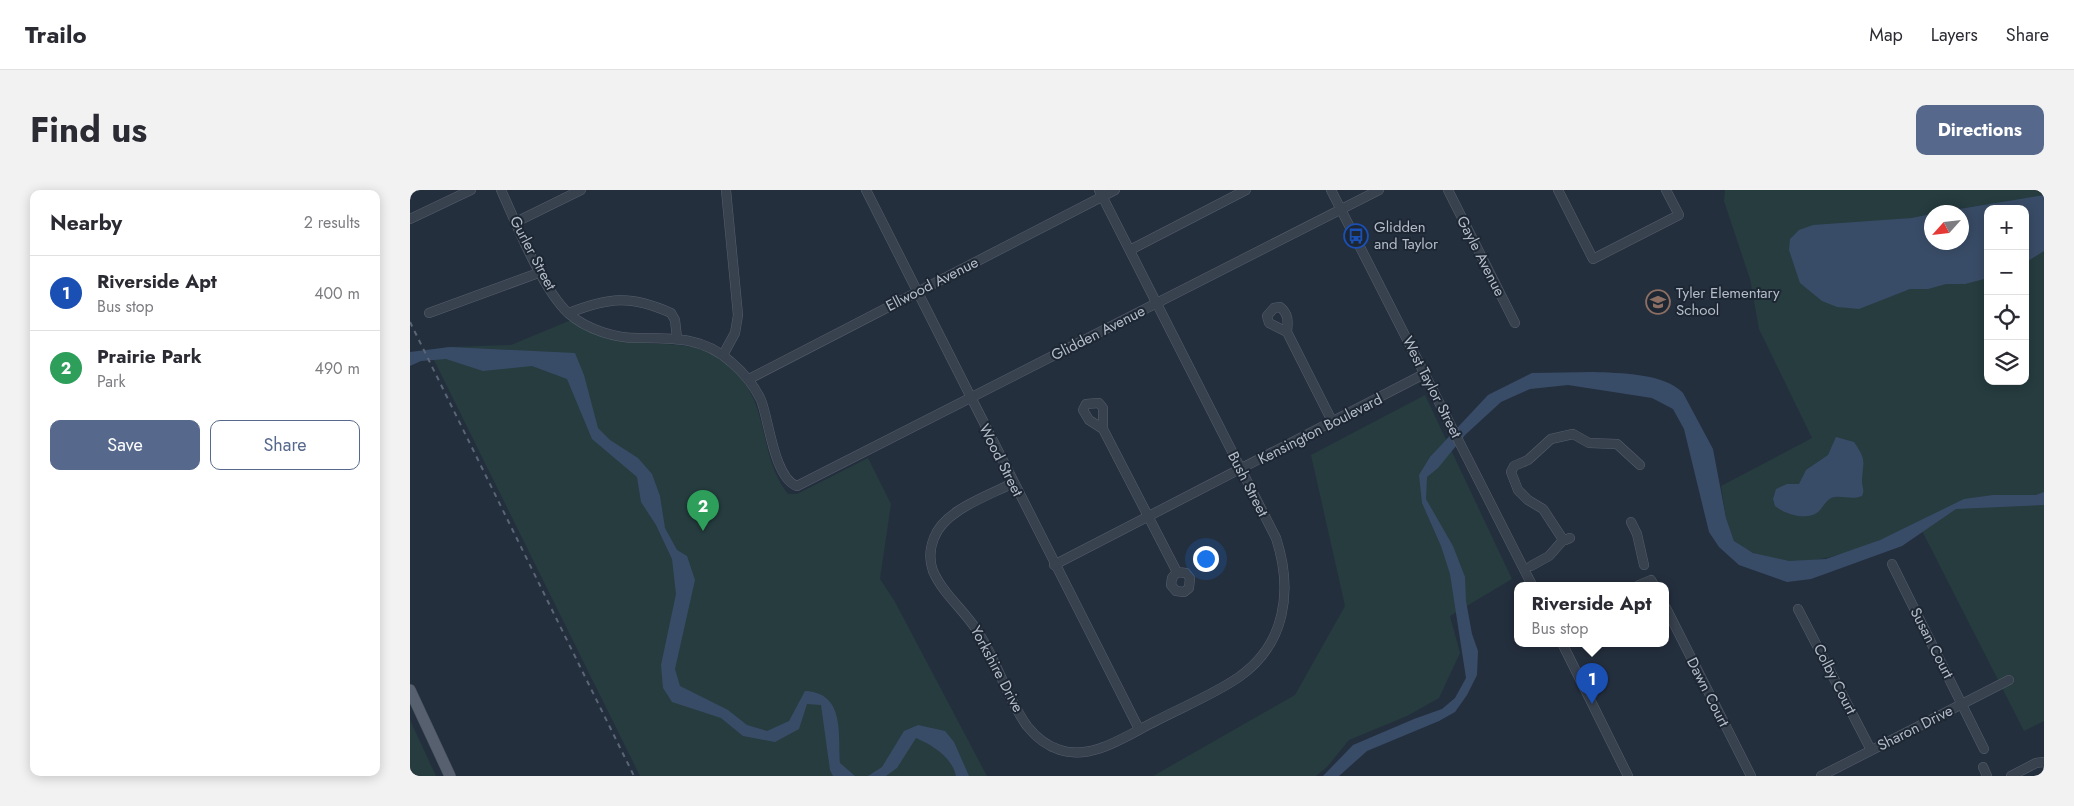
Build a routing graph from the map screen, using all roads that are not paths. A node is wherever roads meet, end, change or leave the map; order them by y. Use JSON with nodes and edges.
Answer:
{"nodes":[{"id":1,"x":471,"y":190,"type":"edge"},
{"id":2,"x":500,"y":190,"type":"edge"},
{"id":3,"x":581,"y":190,"type":"edge"},
{"id":4,"x":726,"y":190,"type":"edge"},
{"id":5,"x":866,"y":190,"type":"edge"},
{"id":6,"x":1115,"y":190,"type":"edge"},
{"id":7,"x":1246,"y":190,"type":"edge"},
{"id":8,"x":1331,"y":190,"type":"edge"},
{"id":9,"x":1379,"y":190,"type":"edge"},
{"id":10,"x":1448,"y":190,"type":"edge"},
{"id":11,"x":1558,"y":190,"type":"edge"},
{"id":12,"x":1667,"y":191,"type":"edge"},
{"id":13,"x":1101,"y":193,"type":"edge"},
{"id":14,"x":1340,"y":209,"type":"junction"},
{"id":15,"x":410,"y":219,"type":"edge"},
{"id":16,"x":516,"y":222,"type":"junction"},
{"id":17,"x":1130,"y":250,"type":"junction"},
{"id":18,"x":541,"y":272,"type":"junction"},
{"id":19,"x":917,"y":292,"type":"junction"},
{"id":20,"x":1157,"y":303,"type":"junction"},
{"id":21,"x":429,"y":313,"type":"dead end"},
{"id":22,"x":569,"y":313,"type":"junction"},
{"id":23,"x":1515,"y":323,"type":"dead end"},
{"id":24,"x":1287,"y":332,"type":"dead end"},
{"id":25,"x":677,"y":338,"type":"junction"},
{"id":26,"x":723,"y":355,"type":"junction"},
{"id":27,"x":1426,"y":374,"type":"junction"},
{"id":28,"x":749,"y":379,"type":"junction"},
{"id":29,"x":970,"y":399,"type":"junction"},
{"id":30,"x":1333,"y":423,"type":"junction"},
{"id":31,"x":1103,"y":429,"type":"dead end"},
{"id":32,"x":1640,"y":465,"type":"dead end"},
{"id":33,"x":1240,"y":470,"type":"junction"},
{"id":34,"x":1013,"y":483,"type":"junction"},
{"id":35,"x":1149,"y":518,"type":"junction"},
{"id":36,"x":1631,"y":522,"type":"dead end"},
{"id":37,"x":1892,"y":564,"type":"dead end"},
{"id":38,"x":1054,"y":565,"type":"junction"},
{"id":39,"x":1644,"y":565,"type":"dead end"},
{"id":40,"x":1532,"y":566,"type":"dead end"},
{"id":41,"x":1177,"y":572,"type":"dead end"},
{"id":42,"x":1530,"y":582,"type":"edge"},
{"id":43,"x":1798,"y":609,"type":"dead end"},
{"id":44,"x":1669,"y":614,"type":"edge"},
{"id":45,"x":1564,"y":647,"type":"edge"},
{"id":46,"x":2009,"y":680,"type":"dead end"},
{"id":47,"x":410,"y":690,"type":"edge"},
{"id":48,"x":1962,"y":703,"type":"junction"},
{"id":49,"x":1139,"y":729,"type":"junction"},
{"id":50,"x":1984,"y":749,"type":"dead end"},
{"id":51,"x":1871,"y":750,"type":"junction"},
{"id":52,"x":2044,"y":762,"type":"edge"},
{"id":53,"x":1982,"y":767,"type":"dead end"},
{"id":54,"x":450,"y":776,"type":"edge"},
{"id":55,"x":1628,"y":776,"type":"edge"},
{"id":56,"x":1751,"y":776,"type":"edge"},
{"id":57,"x":1821,"y":776,"type":"edge"},
{"id":58,"x":1987,"y":776,"type":"edge"},
{"id":59,"x":2011,"y":776,"type":"edge"}],
"edges":[{"from":1,"to":15,"type":"street"},
{"from":2,"to":16,"type":"street","name":"Gurler Street"},
{"from":3,"to":16,"type":"street"},
{"from":4,"to":26,"type":"street"},
{"from":5,"to":19,"type":"street","name":"Wood Street"},
{"from":6,"to":13,"type":"street","name":"Ellwood Avenue"},
{"from":7,"to":17,"type":"street"},
{"from":8,"to":14,"type":"street","name":"West Taylor Street"},
{"from":9,"to":14,"type":"street","name":"Glidden Avenue"},
{"from":10,"to":23,"type":"street","name":"Gayle Avenue"},
{"from":11,"to":12,"type":"street"},
{"from":13,"to":17,"type":"street","name":"Bush Street"},
{"from":13,"to":19,"type":"street","name":"Ellwood Avenue"},
{"from":14,"to":20,"type":"street","name":"Glidden Avenue"},
{"from":14,"to":27,"type":"street","name":"West Taylor Street"},
{"from":16,"to":18,"type":"street","name":"Gurler Street"},
{"from":17,"to":20,"type":"street","name":"Bush Street"},
{"from":18,"to":21,"type":"street"},
{"from":18,"to":22,"type":"street","name":"Gurler Street"},
{"from":19,"to":28,"type":"street","name":"Ellwood Avenue"},
{"from":19,"to":29,"type":"street","name":"Wood Street"},
{"from":20,"to":29,"type":"street","name":"Glidden Avenue"},
{"from":20,"to":33,"type":"street","name":"Bush Street"},
{"from":22,"to":25,"type":"street"},
{"from":22,"to":25,"type":"street"},
{"from":24,"to":30,"type":"street"},
{"from":25,"to":26,"type":"street"},
{"from":26,"to":28,"type":"street"},
{"from":27,"to":30,"type":"street","name":"Kensington Boulevard"},
{"from":27,"to":42,"type":"street","name":"West Taylor Street"},
{"from":28,"to":29,"type":"street","name":"Glidden Avenue"},
{"from":29,"to":34,"type":"street","name":"Wood Street"},
{"from":30,"to":33,"type":"street","name":"Kensington Boulevard"},
{"from":31,"to":35,"type":"street"},
{"from":32,"to":40,"type":"street"},
{"from":33,"to":35,"type":"street","name":"Kensington Boulevard"},
{"from":33,"to":49,"type":"street","name":"Bush Street"},
{"from":34,"to":38,"type":"street","name":"Wood Street"},
{"from":34,"to":49,"type":"street","name":"Yorkshire Drive"},
{"from":35,"to":38,"type":"street","name":"Kensington Boulevard"},
{"from":35,"to":41,"type":"street"},
{"from":36,"to":39,"type":"street"},
{"from":37,"to":48,"type":"street","name":"Susan Court"},
{"from":38,"to":49,"type":"street","name":"Wood Street"},
{"from":43,"to":51,"type":"street","name":"Colby Court"},
{"from":44,"to":56,"type":"street","name":"Dawn Court"},
{"from":45,"to":55,"type":"street"},
{"from":46,"to":48,"type":"street","name":"Sharon Drive"},
{"from":47,"to":54,"type":"main road"},
{"from":48,"to":50,"type":"street","name":"Susan Court"},
{"from":48,"to":51,"type":"street","name":"Sharon Drive"},
{"from":51,"to":57,"type":"street","name":"Sharon Drive"},
{"from":52,"to":59,"type":"street"},
{"from":53,"to":58,"type":"street"}]}
